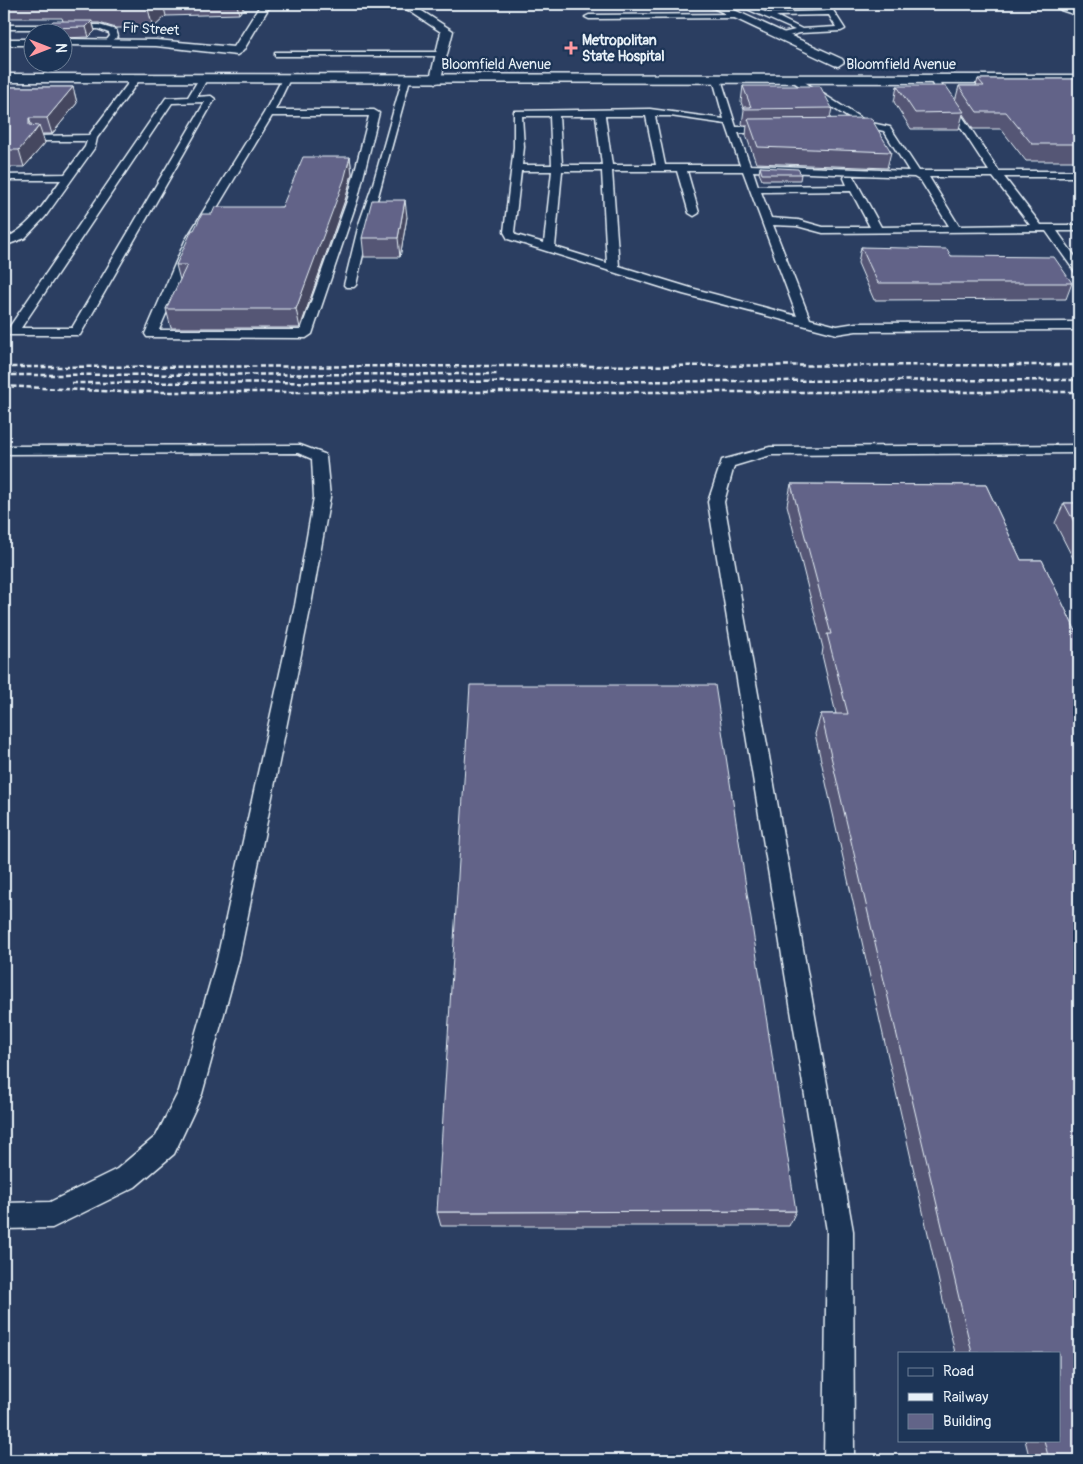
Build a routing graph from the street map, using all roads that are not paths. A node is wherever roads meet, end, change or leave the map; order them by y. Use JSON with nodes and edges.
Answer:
{"nodes":[{"id":1,"x":266,"y":4,"type":"edge"},
{"id":2,"x":404,"y":4,"type":"edge"},
{"id":3,"x":755,"y":4,"type":"edge"},
{"id":4,"x":826,"y":4,"type":"edge"},
{"id":5,"x":1060,"y":4,"type":"edge"},
{"id":6,"x":715,"y":5,"type":"edge"},
{"id":7,"x":739,"y":10,"type":"edge"},
{"id":8,"x":832,"y":13,"type":"junction"},
{"id":9,"x":1079,"y":13,"type":"edge"},
{"id":10,"x":765,"y":14,"type":"junction"},
{"id":11,"x":589,"y":17,"type":"dead end"},
{"id":12,"x":838,"y":22,"type":"junction"},
{"id":13,"x":787,"y":23,"type":"junction"},
{"id":14,"x":4,"y":27,"type":"edge"},
{"id":15,"x":800,"y":31,"type":"junction"},
{"id":16,"x":782,"y":36,"type":"junction"},
{"id":17,"x":4,"y":42,"type":"edge"},
{"id":18,"x":22,"y":42,"type":"edge"},
{"id":19,"x":72,"y":42,"type":"edge"},
{"id":20,"x":109,"y":42,"type":"junction"},
{"id":21,"x":278,"y":54,"type":"dead end"},
{"id":22,"x":442,"y":54,"type":"junction"},
{"id":23,"x":838,"y":62,"type":"dead end"},
{"id":24,"x":4,"y":78,"type":"edge"},
{"id":25,"x":136,"y":79,"type":"junction"},
{"id":26,"x":203,"y":79,"type":"junction"},
{"id":27,"x":286,"y":79,"type":"junction"},
{"id":28,"x":406,"y":79,"type":"junction"},
{"id":29,"x":436,"y":79,"type":"junction"},
{"id":30,"x":717,"y":79,"type":"junction"},
{"id":31,"x":795,"y":79,"type":"junction"},
{"id":32,"x":933,"y":79,"type":"junction"},
{"id":33,"x":1079,"y":79,"type":"edge"},
{"id":34,"x":191,"y":100,"type":"junction"},
{"id":35,"x":600,"y":112,"type":"junction"},
{"id":36,"x":650,"y":112,"type":"junction"},
{"id":37,"x":269,"y":113,"type":"junction"},
{"id":38,"x":554,"y":113,"type":"junction"},
{"id":39,"x":731,"y":126,"type":"junction"},
{"id":40,"x":858,"y":129,"type":"edge"},
{"id":41,"x":886,"y":129,"type":"junction"},
{"id":42,"x":780,"y":130,"type":"edge"},
{"id":43,"x":39,"y":138,"type":"edge"},
{"id":44,"x":92,"y":138,"type":"junction"},
{"id":45,"x":516,"y":168,"type":"junction"},
{"id":46,"x":557,"y":168,"type":"junction"},
{"id":47,"x":607,"y":168,"type":"junction"},
{"id":48,"x":661,"y":168,"type":"junction"},
{"id":49,"x":681,"y":168,"type":"junction"},
{"id":50,"x":747,"y":168,"type":"junction"},
{"id":51,"x":845,"y":171,"type":"junction"},
{"id":52,"x":916,"y":174,"type":"junction"},
{"id":53,"x":996,"y":174,"type":"junction"},
{"id":54,"x":1079,"y":174,"type":"edge"},
{"id":55,"x":68,"y":177,"type":"junction"},
{"id":56,"x":4,"y":180,"type":"edge"},
{"id":57,"x":754,"y":188,"type":"junction"},
{"id":58,"x":854,"y":188,"type":"junction"},
{"id":59,"x":694,"y":213,"type":"dead end"},
{"id":60,"x":767,"y":221,"type":"junction"},
{"id":61,"x":956,"y":228,"type":"junction"},
{"id":62,"x":1044,"y":228,"type":"junction"},
{"id":63,"x":1079,"y":228,"type":"edge"},
{"id":64,"x":876,"y":230,"type":"junction"},
{"id":65,"x":4,"y":243,"type":"edge"},
{"id":66,"x":549,"y":248,"type":"junction"},
{"id":67,"x":1075,"y":259,"type":"edge"},
{"id":68,"x":613,"y":268,"type":"junction"},
{"id":69,"x":1079,"y":270,"type":"edge"},
{"id":70,"x":350,"y":285,"type":"dead end"},
{"id":71,"x":805,"y":322,"type":"junction"},
{"id":72,"x":1079,"y":326,"type":"edge"},
{"id":73,"x":1079,"y":449,"type":"edge"},
{"id":74,"x":4,"y":450,"type":"edge"},
{"id":75,"x":4,"y":1216,"type":"edge"},
{"id":76,"x":839,"y":1460,"type":"edge"}],
"edges":[{"from":1,"to":20,"type":"main road","name":"Fir Street"},
{"from":2,"to":22,"type":"main road"},
{"from":3,"to":7,"type":"lane"},
{"from":4,"to":8,"type":"lane"},
{"from":5,"to":9,"type":"main road"},
{"from":6,"to":7,"type":"main road"},
{"from":7,"to":10,"type":"lane"},
{"from":7,"to":11,"type":"lane"},
{"from":7,"to":16,"type":"main road"},
{"from":8,"to":10,"type":"lane"},
{"from":8,"to":12,"type":"lane"},
{"from":10,"to":13,"type":"lane"},
{"from":12,"to":13,"type":"lane"},
{"from":12,"to":15,"type":"lane"},
{"from":13,"to":15,"type":"lane"},
{"from":14,"to":20,"type":"lane"},
{"from":15,"to":16,"type":"lane"},
{"from":16,"to":23,"type":"main road"},
{"from":17,"to":18,"type":"main road"},
{"from":19,"to":20,"type":"main road","name":"Fir Street"},
{"from":21,"to":22,"type":"lane"},
{"from":22,"to":29,"type":"main road"},
{"from":24,"to":25,"type":"main road","name":"Bloomfield Avenue"},
{"from":25,"to":26,"type":"main road","name":"Bloomfield Avenue"},
{"from":25,"to":44,"type":"lane"},
{"from":26,"to":27,"type":"main road","name":"Bloomfield Avenue"},
{"from":26,"to":34,"type":"lane"},
{"from":27,"to":28,"type":"main road","name":"Bloomfield Avenue"},
{"from":27,"to":37,"type":"lane"},
{"from":28,"to":29,"type":"main road","name":"Bloomfield Avenue"},
{"from":28,"to":70,"type":"lane"},
{"from":29,"to":30,"type":"main road","name":"Bloomfield Avenue"},
{"from":30,"to":31,"type":"main road","name":"Bloomfield Avenue"},
{"from":30,"to":39,"type":"lane"},
{"from":31,"to":32,"type":"main road","name":"Bloomfield Avenue"},
{"from":31,"to":41,"type":"lane"},
{"from":32,"to":33,"type":"main road","name":"Bloomfield Avenue"},
{"from":32,"to":53,"type":"lane"},
{"from":34,"to":34,"type":"lane"},
{"from":35,"to":36,"type":"lane"},
{"from":35,"to":38,"type":"lane"},
{"from":35,"to":47,"type":"lane"},
{"from":36,"to":39,"type":"lane"},
{"from":36,"to":48,"type":"lane"},
{"from":37,"to":37,"type":"lane"},
{"from":38,"to":45,"type":"lane"},
{"from":38,"to":46,"type":"lane"},
{"from":39,"to":42,"type":"lane"},
{"from":39,"to":50,"type":"lane"},
{"from":40,"to":41,"type":"lane"},
{"from":41,"to":52,"type":"lane"},
{"from":43,"to":44,"type":"lane"},
{"from":44,"to":55,"type":"lane"},
{"from":45,"to":46,"type":"lane"},
{"from":45,"to":66,"type":"lane"},
{"from":46,"to":47,"type":"lane"},
{"from":46,"to":66,"type":"lane"},
{"from":47,"to":48,"type":"lane"},
{"from":47,"to":68,"type":"lane"},
{"from":48,"to":49,"type":"lane"},
{"from":49,"to":50,"type":"lane"},
{"from":49,"to":59,"type":"lane"},
{"from":50,"to":51,"type":"lane"},
{"from":50,"to":57,"type":"lane"},
{"from":51,"to":52,"type":"lane"},
{"from":51,"to":58,"type":"lane"},
{"from":52,"to":53,"type":"lane"},
{"from":52,"to":61,"type":"lane"},
{"from":53,"to":54,"type":"lane"},
{"from":53,"to":62,"type":"lane"},
{"from":55,"to":56,"type":"lane"},
{"from":55,"to":65,"type":"lane"},
{"from":57,"to":58,"type":"lane"},
{"from":57,"to":60,"type":"lane"},
{"from":58,"to":64,"type":"lane"},
{"from":60,"to":64,"type":"lane"},
{"from":60,"to":71,"type":"lane"},
{"from":61,"to":62,"type":"lane"},
{"from":61,"to":64,"type":"lane"},
{"from":62,"to":63,"type":"lane"},
{"from":62,"to":67,"type":"lane"},
{"from":66,"to":68,"type":"lane"},
{"from":67,"to":69,"type":"lane"},
{"from":68,"to":71,"type":"lane"},
{"from":71,"to":72,"type":"lane"},
{"from":73,"to":76,"type":"lane"},
{"from":74,"to":75,"type":"lane"}]}
